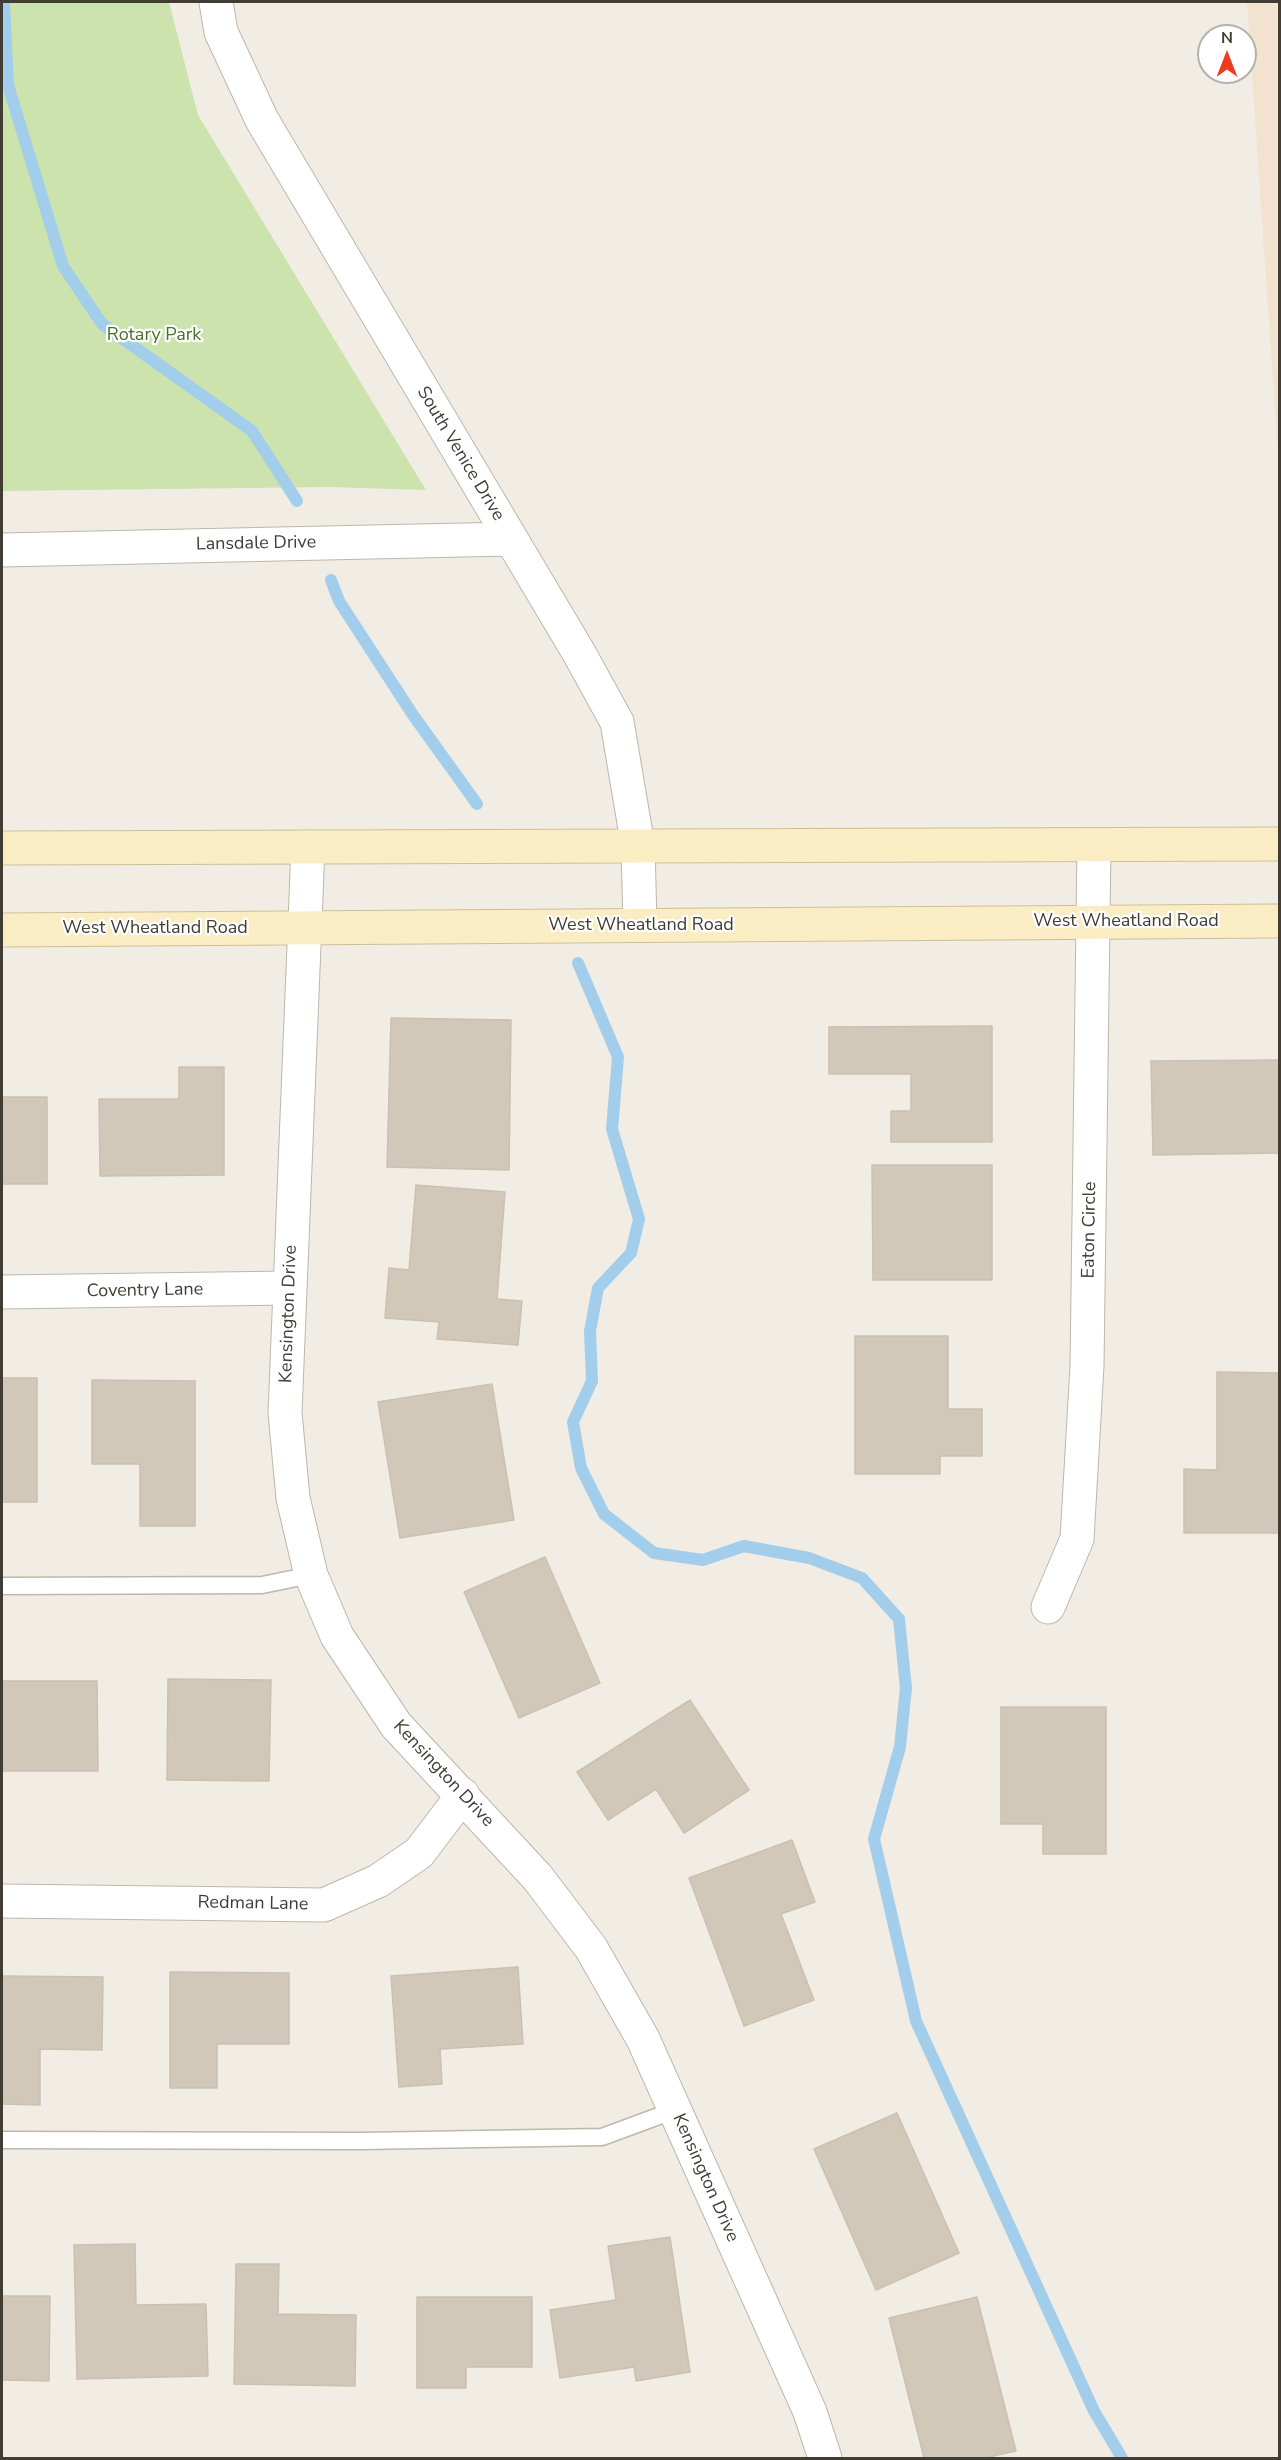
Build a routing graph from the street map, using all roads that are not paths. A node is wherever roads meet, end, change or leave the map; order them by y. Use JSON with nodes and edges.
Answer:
{"nodes":[{"id":1,"x":216,"y":2,"type":"edge"},
{"id":2,"x":510,"y":539,"type":"junction"},
{"id":3,"x":2,"y":550,"type":"edge"},
{"id":4,"x":1280,"y":844,"type":"edge"},
{"id":5,"x":1094,"y":845,"type":"junction"},
{"id":6,"x":638,"y":846,"type":"junction"},
{"id":7,"x":308,"y":847,"type":"junction"},
{"id":8,"x":2,"y":848,"type":"edge"},
{"id":9,"x":1280,"y":921,"type":"edge"},
{"id":10,"x":1095,"y":922,"type":"junction"},
{"id":11,"x":640,"y":926,"type":"junction"},
{"id":12,"x":303,"y":928,"type":"junction"},
{"id":13,"x":2,"y":930,"type":"edge"},
{"id":14,"x":289,"y":1288,"type":"junction"},
{"id":15,"x":2,"y":1292,"type":"edge"},
{"id":16,"x":311,"y":1575,"type":"junction"},
{"id":17,"x":2,"y":1586,"type":"edge"},
{"id":18,"x":1047,"y":1608,"type":"dead end"},
{"id":19,"x":463,"y":1795,"type":"junction"},
{"id":20,"x":2,"y":1901,"type":"edge"},
{"id":21,"x":675,"y":2110,"type":"junction"},
{"id":22,"x":2,"y":2139,"type":"edge"},
{"id":23,"x":825,"y":2458,"type":"edge"}],
"edges":[{"from":1,"to":2,"type":"street","name":"South Venice Drive"},
{"from":2,"to":3,"type":"street","name":"Lansdale Drive"},
{"from":2,"to":6,"type":"street","name":"South Venice Drive"},
{"from":4,"to":5,"type":"main road"},
{"from":5,"to":6,"type":"main road"},
{"from":5,"to":10,"type":"street","name":"Eaton Circle"},
{"from":6,"to":7,"type":"main road"},
{"from":6,"to":11,"type":"street","name":"South Venice Drive"},
{"from":7,"to":8,"type":"main road"},
{"from":7,"to":12,"type":"street","name":"Kensington Drive"},
{"from":9,"to":10,"type":"main road","name":"West Wheatland Road"},
{"from":10,"to":11,"type":"main road","name":"West Wheatland Road"},
{"from":10,"to":18,"type":"street","name":"Eaton Circle"},
{"from":11,"to":12,"type":"main road","name":"West Wheatland Road"},
{"from":12,"to":13,"type":"main road","name":"West Wheatland Road"},
{"from":12,"to":14,"type":"street","name":"Kensington Drive"},
{"from":14,"to":15,"type":"street","name":"Coventry Lane"},
{"from":14,"to":16,"type":"street","name":"Kensington Drive"},
{"from":16,"to":17,"type":"lane"},
{"from":16,"to":19,"type":"street","name":"Kensington Drive"},
{"from":19,"to":20,"type":"street","name":"Redman Lane"},
{"from":19,"to":21,"type":"street","name":"Kensington Drive"},
{"from":21,"to":22,"type":"lane"},
{"from":21,"to":23,"type":"street","name":"Kensington Drive"}]}
